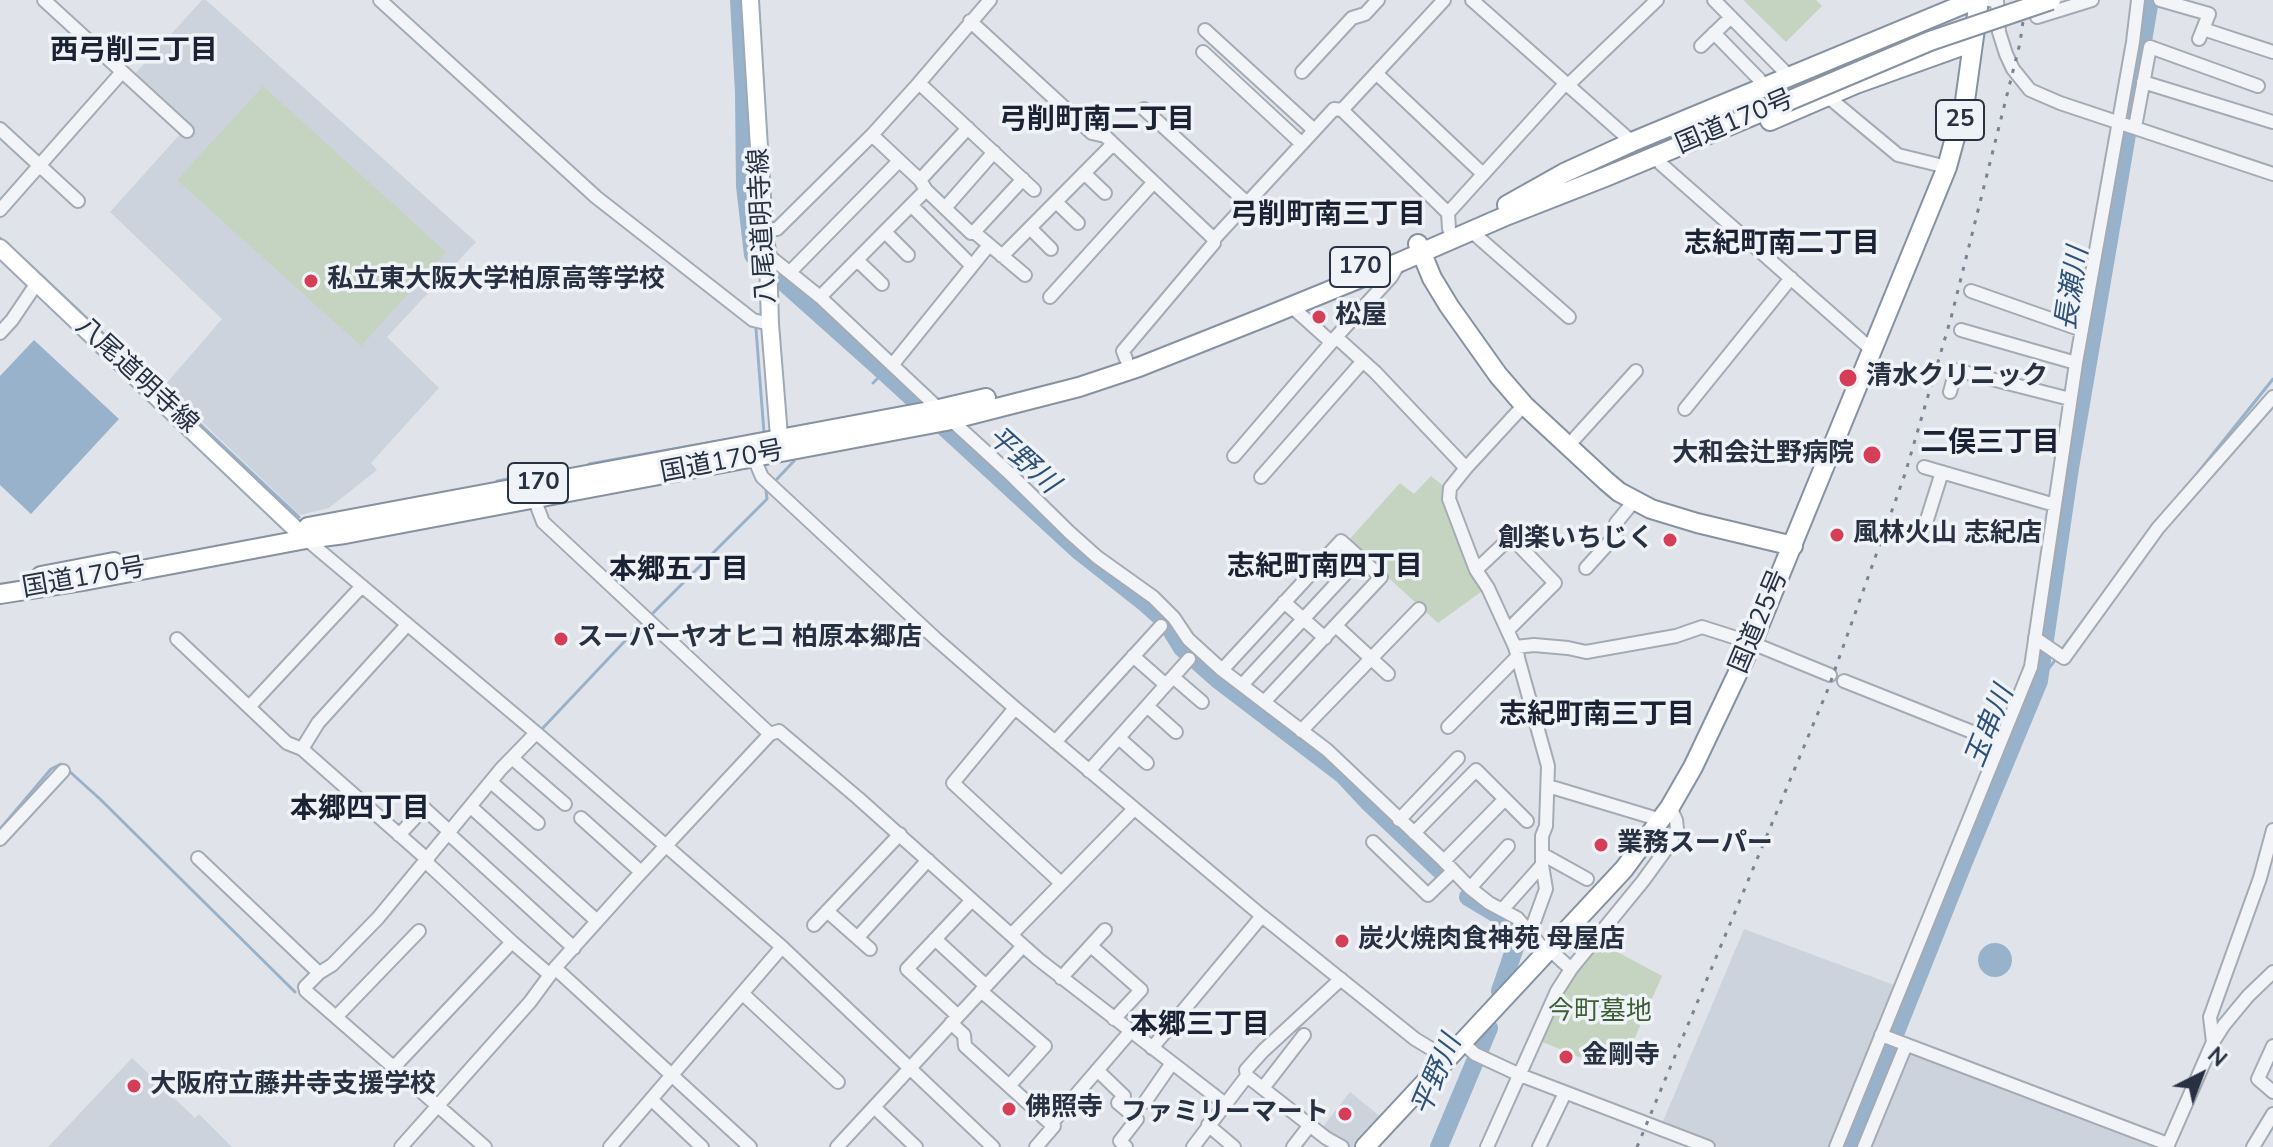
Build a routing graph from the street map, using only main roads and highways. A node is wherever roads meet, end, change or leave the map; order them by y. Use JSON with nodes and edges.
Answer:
{"nodes":[{"id":1,"x":750,"y":0,"type":"edge"},
{"id":2,"x":2020,"y":0,"type":"edge"},
{"id":3,"x":2051,"y":0,"type":"edge"},
{"id":4,"x":1968,"y":1,"type":"edge"},
{"id":5,"x":1903,"y":29,"type":"junction"},
{"id":6,"x":1973,"y":42,"type":"junction"},
{"id":7,"x":1918,"y":62,"type":"junction"},
{"id":8,"x":1773,"y":96,"type":"junction"},
{"id":9,"x":1506,"y":210,"type":"junction"},
{"id":10,"x":0,"y":248,"type":"edge"},
{"id":11,"x":1419,"y":248,"type":"junction"},
{"id":12,"x":937,"y":416,"type":"junction"},
{"id":13,"x":779,"y":446,"type":"junction"},
{"id":14,"x":751,"y":450,"type":"junction"},
{"id":15,"x":303,"y":534,"type":"junction"},
{"id":16,"x":1793,"y":546,"type":"junction"},
{"id":17,"x":0,"y":583,"type":"edge"},
{"id":18,"x":0,"y":594,"type":"edge"},
{"id":19,"x":1365,"y":1147,"type":"edge"}],
"edges":[{"from":1,"to":13,"type":"main road","name":"八尾道明寺線"},
{"from":2,"to":8,"type":"highway","name":"国道170号","number":"170"},
{"from":3,"to":8,"type":"highway","name":"国道170号","number":"170","bridge":true},
{"from":4,"to":5,"type":"highway","number":"170"},
{"from":4,"to":6,"type":"highway","name":"国道25号","number":"25"},
{"from":5,"to":7,"type":"highway"},
{"from":5,"to":8,"type":"highway","number":"170"},
{"from":6,"to":7,"type":"highway"},
{"from":6,"to":16,"type":"highway","name":"国道25号","number":"25"},
{"from":7,"to":9,"type":"highway"},
{"from":8,"to":9,"type":"highway","name":"国道170号","number":"170"},
{"from":8,"to":9,"type":"highway","number":"170"},
{"from":9,"to":11,"type":"highway","name":"国道170号","number":"170"},
{"from":9,"to":11,"type":"highway","name":"国道170号","number":"170"},
{"from":10,"to":15,"type":"main road","name":"八尾道明寺線"},
{"from":11,"to":12,"type":"highway","name":"国道170号","number":"170"},
{"from":11,"to":12,"type":"highway","name":"国道170号","number":"170"},
{"from":11,"to":16,"type":"highway","number":"170"},
{"from":12,"to":13,"type":"highway","name":"国道170号","number":"170"},
{"from":13,"to":14,"type":"highway","name":"国道170号","number":"170"},
{"from":14,"to":15,"type":"highway","name":"国道170号","number":"170"},
{"from":14,"to":15,"type":"highway","name":"国道170号","number":"170"},
{"from":15,"to":17,"type":"highway","name":"国道170号","number":"170"},
{"from":15,"to":18,"type":"highway","name":"国道170号","number":"170"},
{"from":16,"to":19,"type":"highway","name":"国道25号","number":"25"}]}
